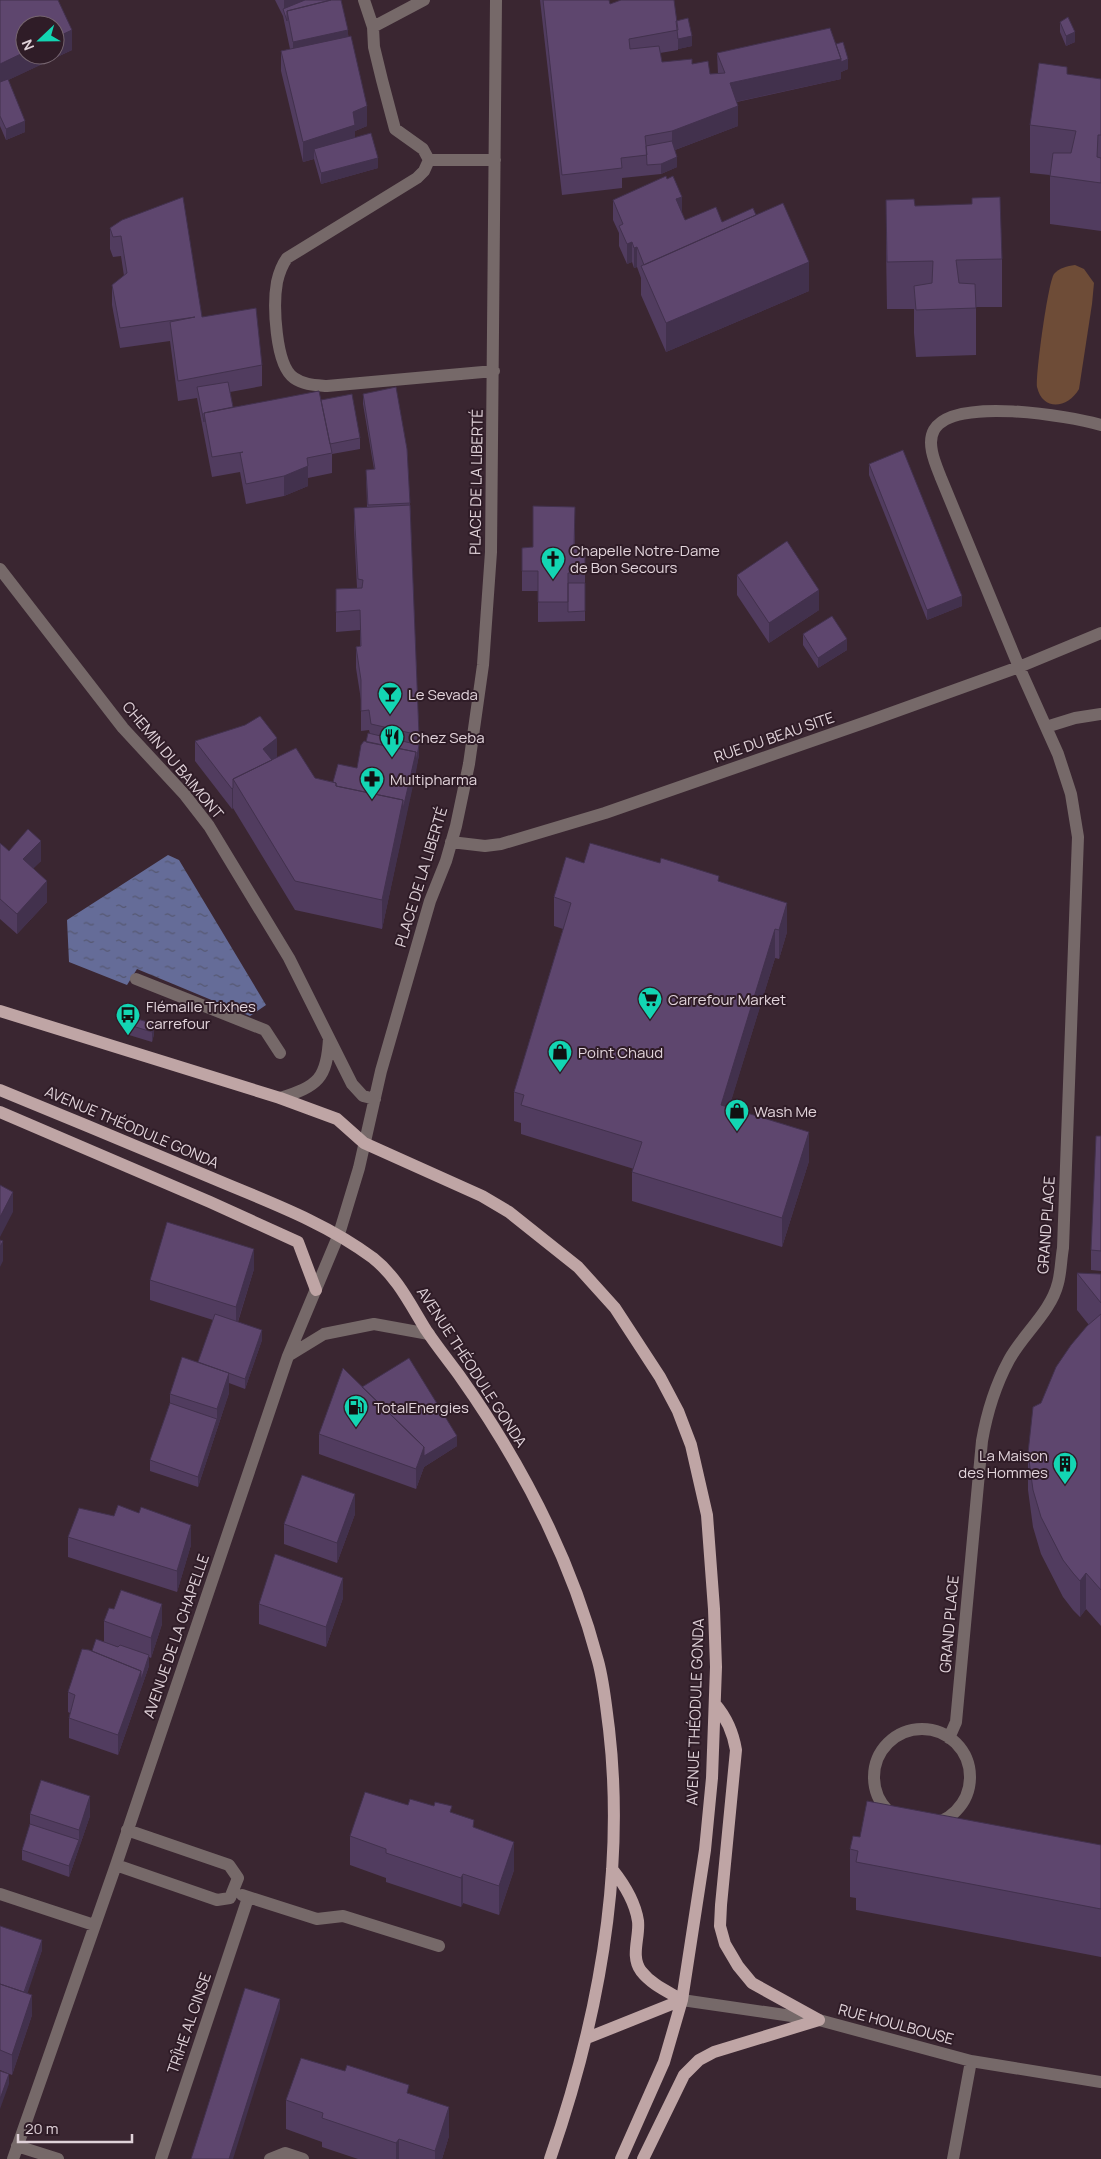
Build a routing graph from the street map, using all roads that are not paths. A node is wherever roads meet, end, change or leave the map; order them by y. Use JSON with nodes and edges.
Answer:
{"nodes":[{"id":1,"x":364,"y":0,"type":"edge"},
{"id":2,"x":424,"y":0,"type":"edge"},
{"id":3,"x":496,"y":0,"type":"edge"},
{"id":4,"x":372,"y":27,"type":"junction"},
{"id":5,"x":429,"y":160,"type":"junction"},
{"id":6,"x":495,"y":160,"type":"junction"},
{"id":7,"x":494,"y":372,"type":"junction"},
{"id":8,"x":1101,"y":425,"type":"edge"},
{"id":9,"x":0,"y":569,"type":"edge"},
{"id":10,"x":1101,"y":633,"type":"edge"},
{"id":11,"x":1019,"y":667,"type":"junction"},
{"id":12,"x":1101,"y":714,"type":"edge"},
{"id":13,"x":1046,"y":728,"type":"junction"},
{"id":14,"x":451,"y":842,"type":"junction"},
{"id":15,"x":136,"y":979,"type":"dead end"},
{"id":16,"x":0,"y":1012,"type":"edge"},
{"id":17,"x":329,"y":1038,"type":"junction"},
{"id":18,"x":280,"y":1053,"type":"dead end"},
{"id":19,"x":0,"y":1090,"type":"edge"},
{"id":20,"x":280,"y":1098,"type":"junction"},
{"id":21,"x":375,"y":1099,"type":"junction"},
{"id":22,"x":0,"y":1112,"type":"edge"},
{"id":23,"x":364,"y":1143,"type":"junction"},
{"id":24,"x":340,"y":1234,"type":"junction"},
{"id":25,"x":316,"y":1290,"type":"junction"},
{"id":26,"x":429,"y":1334,"type":"junction"},
{"id":27,"x":288,"y":1356,"type":"junction"},
{"id":28,"x":715,"y":1704,"type":"junction"},
{"id":29,"x":949,"y":1738,"type":"junction"},
{"id":30,"x":127,"y":1830,"type":"junction"},
{"id":31,"x":116,"y":1865,"type":"junction"},
{"id":32,"x":612,"y":1869,"type":"junction"},
{"id":33,"x":233,"y":1892,"type":"junction"},
{"id":34,"x":0,"y":1894,"type":"edge"},
{"id":35,"x":248,"y":1898,"type":"junction"},
{"id":36,"x":94,"y":1925,"type":"junction"},
{"id":37,"x":439,"y":1946,"type":"dead end"},
{"id":38,"x":682,"y":2000,"type":"junction"},
{"id":39,"x":819,"y":2020,"type":"junction"},
{"id":40,"x":587,"y":2038,"type":"junction"},
{"id":41,"x":971,"y":2061,"type":"junction"},
{"id":42,"x":1101,"y":2082,"type":"edge"},
{"id":43,"x":17,"y":2146,"type":"junction"},
{"id":44,"x":13,"y":2159,"type":"edge"},
{"id":45,"x":58,"y":2159,"type":"edge"},
{"id":46,"x":161,"y":2159,"type":"edge"},
{"id":47,"x":270,"y":2159,"type":"edge"},
{"id":48,"x":303,"y":2159,"type":"edge"},
{"id":49,"x":550,"y":2159,"type":"edge"},
{"id":50,"x":621,"y":2159,"type":"edge"},
{"id":51,"x":643,"y":2159,"type":"edge"},
{"id":52,"x":953,"y":2159,"type":"edge"}],
"edges":[{"from":1,"to":4,"type":"street"},
{"from":2,"to":4,"type":"street"},
{"from":3,"to":6,"type":"street","name":"PLACE DE LA LIBERTÉ"},
{"from":4,"to":5,"type":"street"},
{"from":5,"to":6,"type":"street"},
{"from":5,"to":7,"type":"street"},
{"from":6,"to":7,"type":"street","name":"PLACE DE LA LIBERTÉ"},
{"from":7,"to":14,"type":"street","name":"PLACE DE LA LIBERTÉ"},
{"from":8,"to":11,"type":"street","name":"GRAND PLACE"},
{"from":9,"to":17,"type":"street","name":"CHEMIN DU BAIMONT"},
{"from":10,"to":11,"type":"street","name":"RUE DU BEAU SITE"},
{"from":11,"to":13,"type":"street","name":"GRAND PLACE"},
{"from":11,"to":14,"type":"street","name":"RUE DU BEAU SITE"},
{"from":12,"to":13,"type":"street"},
{"from":13,"to":29,"type":"street","name":"GRAND PLACE"},
{"from":14,"to":21,"type":"street","name":"PLACE DE LA LIBERTÉ"},
{"from":15,"to":18,"type":"street"},
{"from":16,"to":20,"type":"main road","name":"AVENUE THÉODULE GONDA"},
{"from":17,"to":20,"type":"street"},
{"from":17,"to":21,"type":"street","name":"CHEMIN DU BAIMONT"},
{"from":19,"to":24,"type":"main road","name":"AVENUE THÉODULE GONDA"},
{"from":20,"to":23,"type":"main road","name":"AVENUE THÉODULE GONDA"},
{"from":21,"to":23,"type":"street","name":"PLACE DE LA LIBERTÉ"},
{"from":22,"to":25,"type":"main road"},
{"from":23,"to":24,"type":"street","name":"PLACE DE LA LIBERTÉ"},
{"from":23,"to":28,"type":"main road","name":"AVENUE THÉODULE GONDA"},
{"from":24,"to":25,"type":"street","name":"AVENUE DE LA CHAPELLE"},
{"from":24,"to":26,"type":"main road","name":"AVENUE THÉODULE GONDA"},
{"from":25,"to":27,"type":"street","name":"AVENUE DE LA CHAPELLE"},
{"from":26,"to":27,"type":"street"},
{"from":26,"to":32,"type":"main road","name":"AVENUE THÉODULE GONDA"},
{"from":27,"to":30,"type":"street","name":"AVENUE DE LA CHAPELLE"},
{"from":28,"to":38,"type":"main road","name":"AVENUE THÉODULE GONDA"},
{"from":28,"to":39,"type":"main road"},
{"from":29,"to":29,"type":"street"},
{"from":30,"to":31,"type":"street","name":"AVENUE DE LA CHAPELLE"},
{"from":30,"to":33,"type":"street"},
{"from":31,"to":33,"type":"street"},
{"from":31,"to":36,"type":"street","name":"AVENUE DE LA CHAPELLE"},
{"from":32,"to":38,"type":"main road"},
{"from":32,"to":40,"type":"main road","name":"AVENUE THÉODULE GONDA"},
{"from":33,"to":35,"type":"street"},
{"from":34,"to":36,"type":"street"},
{"from":35,"to":37,"type":"street"},
{"from":35,"to":46,"type":"street","name":"TRÎHE AL CINSE"},
{"from":36,"to":43,"type":"street","name":"AVENUE DE LA CHAPELLE"},
{"from":38,"to":39,"type":"street","name":"RUE HOULBOUSE"},
{"from":38,"to":40,"type":"main road"},
{"from":38,"to":50,"type":"main road","name":"AVENUE THÉODULE GONDA"},
{"from":39,"to":41,"type":"street","name":"RUE HOULBOUSE"},
{"from":39,"to":51,"type":"main road"},
{"from":40,"to":49,"type":"main road","name":"AVENUE THÉODULE GONDA"},
{"from":41,"to":42,"type":"street","name":"RUE HOULBOUSE"},
{"from":41,"to":52,"type":"street"},
{"from":43,"to":44,"type":"street","name":"AVENUE DE LA CHAPELLE"},
{"from":43,"to":45,"type":"street"},
{"from":47,"to":48,"type":"street"}]}
